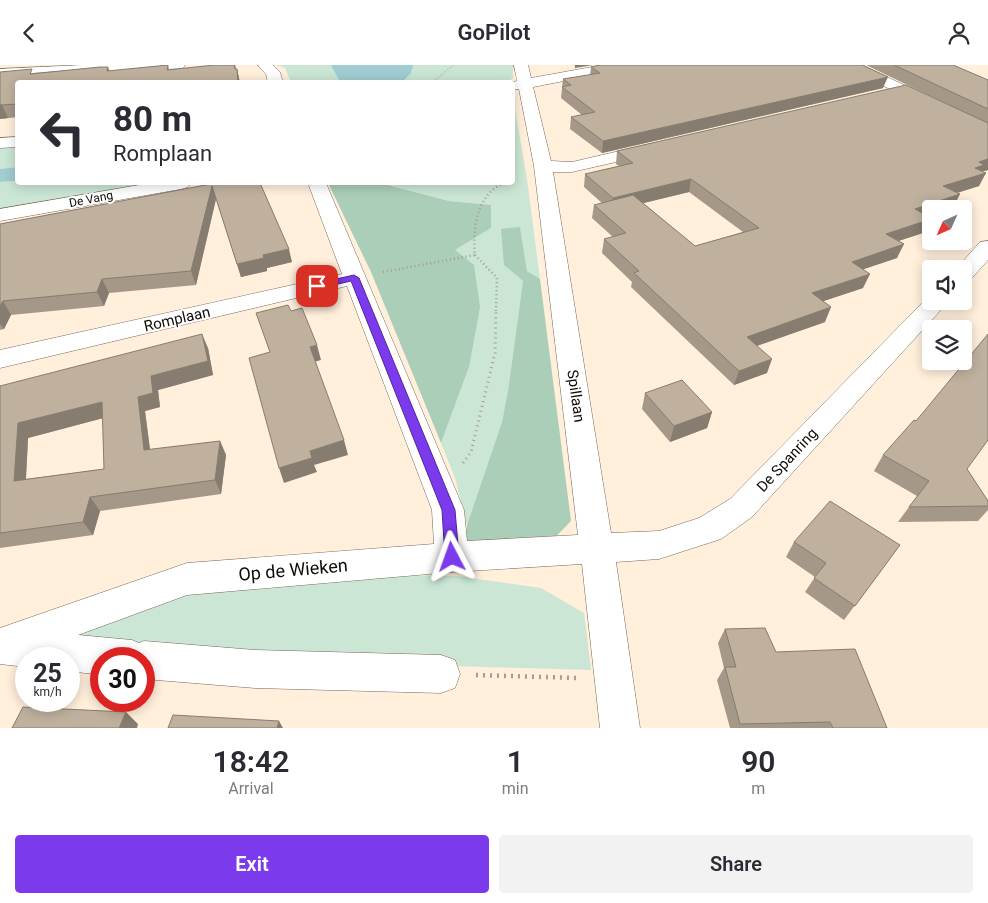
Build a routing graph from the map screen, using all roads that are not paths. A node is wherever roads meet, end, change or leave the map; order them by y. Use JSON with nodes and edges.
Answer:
{"nodes":[{"id":1,"x":178,"y":65,"type":"edge"},
{"id":2,"x":265,"y":65,"type":"edge"},
{"id":3,"x":626,"y":65,"type":"edge"},
{"id":4,"x":851,"y":65,"type":"edge"},
{"id":5,"x":0,"y":73,"type":"edge"},
{"id":6,"x":520,"y":78,"type":"edge"},
{"id":7,"x":275,"y":80,"type":"edge"},
{"id":8,"x":904,"y":90,"type":"junction"},
{"id":9,"x":875,"y":97,"type":"edge"},
{"id":10,"x":988,"y":131,"type":"edge"},
{"id":11,"x":15,"y":142,"type":"edge"},
{"id":12,"x":0,"y":143,"type":"edge"},
{"id":13,"x":666,"y":145,"type":"edge"},
{"id":14,"x":543,"y":166,"type":"junction"},
{"id":15,"x":170,"y":185,"type":"edge"},
{"id":16,"x":318,"y":185,"type":"edge"},
{"id":17,"x":0,"y":215,"type":"edge"},
{"id":18,"x":988,"y":247,"type":"edge"},
{"id":19,"x":972,"y":264,"type":"edge"},
{"id":20,"x":354,"y":278,"type":"junction"},
{"id":21,"x":929,"y":310,"type":"edge"},
{"id":22,"x":0,"y":359,"type":"edge"},
{"id":23,"x":598,"y":550,"type":"junction"},
{"id":24,"x":452,"y":557,"type":"junction"},
{"id":25,"x":0,"y":646,"type":"edge"},
{"id":26,"x":90,"y":655,"type":"edge"},
{"id":27,"x":155,"y":661,"type":"edge"},
{"id":28,"x":440,"y":674,"type":"road end"},
{"id":29,"x":620,"y":728,"type":"edge"}],
"edges":[{"from":1,"to":5,"type":"street"},
{"from":2,"to":7,"type":"street"},
{"from":3,"to":6,"type":"street"},
{"from":4,"to":8,"type":"street"},
{"from":6,"to":14,"type":"street","name":"Spillaan"},
{"from":8,"to":9,"type":"street"},
{"from":8,"to":10,"type":"street"},
{"from":11,"to":12,"type":"street"},
{"from":13,"to":14,"type":"street"},
{"from":14,"to":23,"type":"street","name":"Spillaan"},
{"from":15,"to":17,"type":"street","name":"De Vang"},
{"from":16,"to":20,"type":"street"},
{"from":18,"to":19,"type":"street"},
{"from":20,"to":22,"type":"street","name":"Romplaan"},
{"from":20,"to":24,"type":"street"},
{"from":21,"to":23,"type":"street","name":"De Spanring"},
{"from":23,"to":24,"type":"street","name":"Op de Wieken"},
{"from":23,"to":29,"type":"street","name":"Spillaan"},
{"from":24,"to":25,"type":"street","name":"Op de Wieken"},
{"from":25,"to":26,"type":"street","name":"Op de Wieken"},
{"from":27,"to":28,"type":"street"}]}
